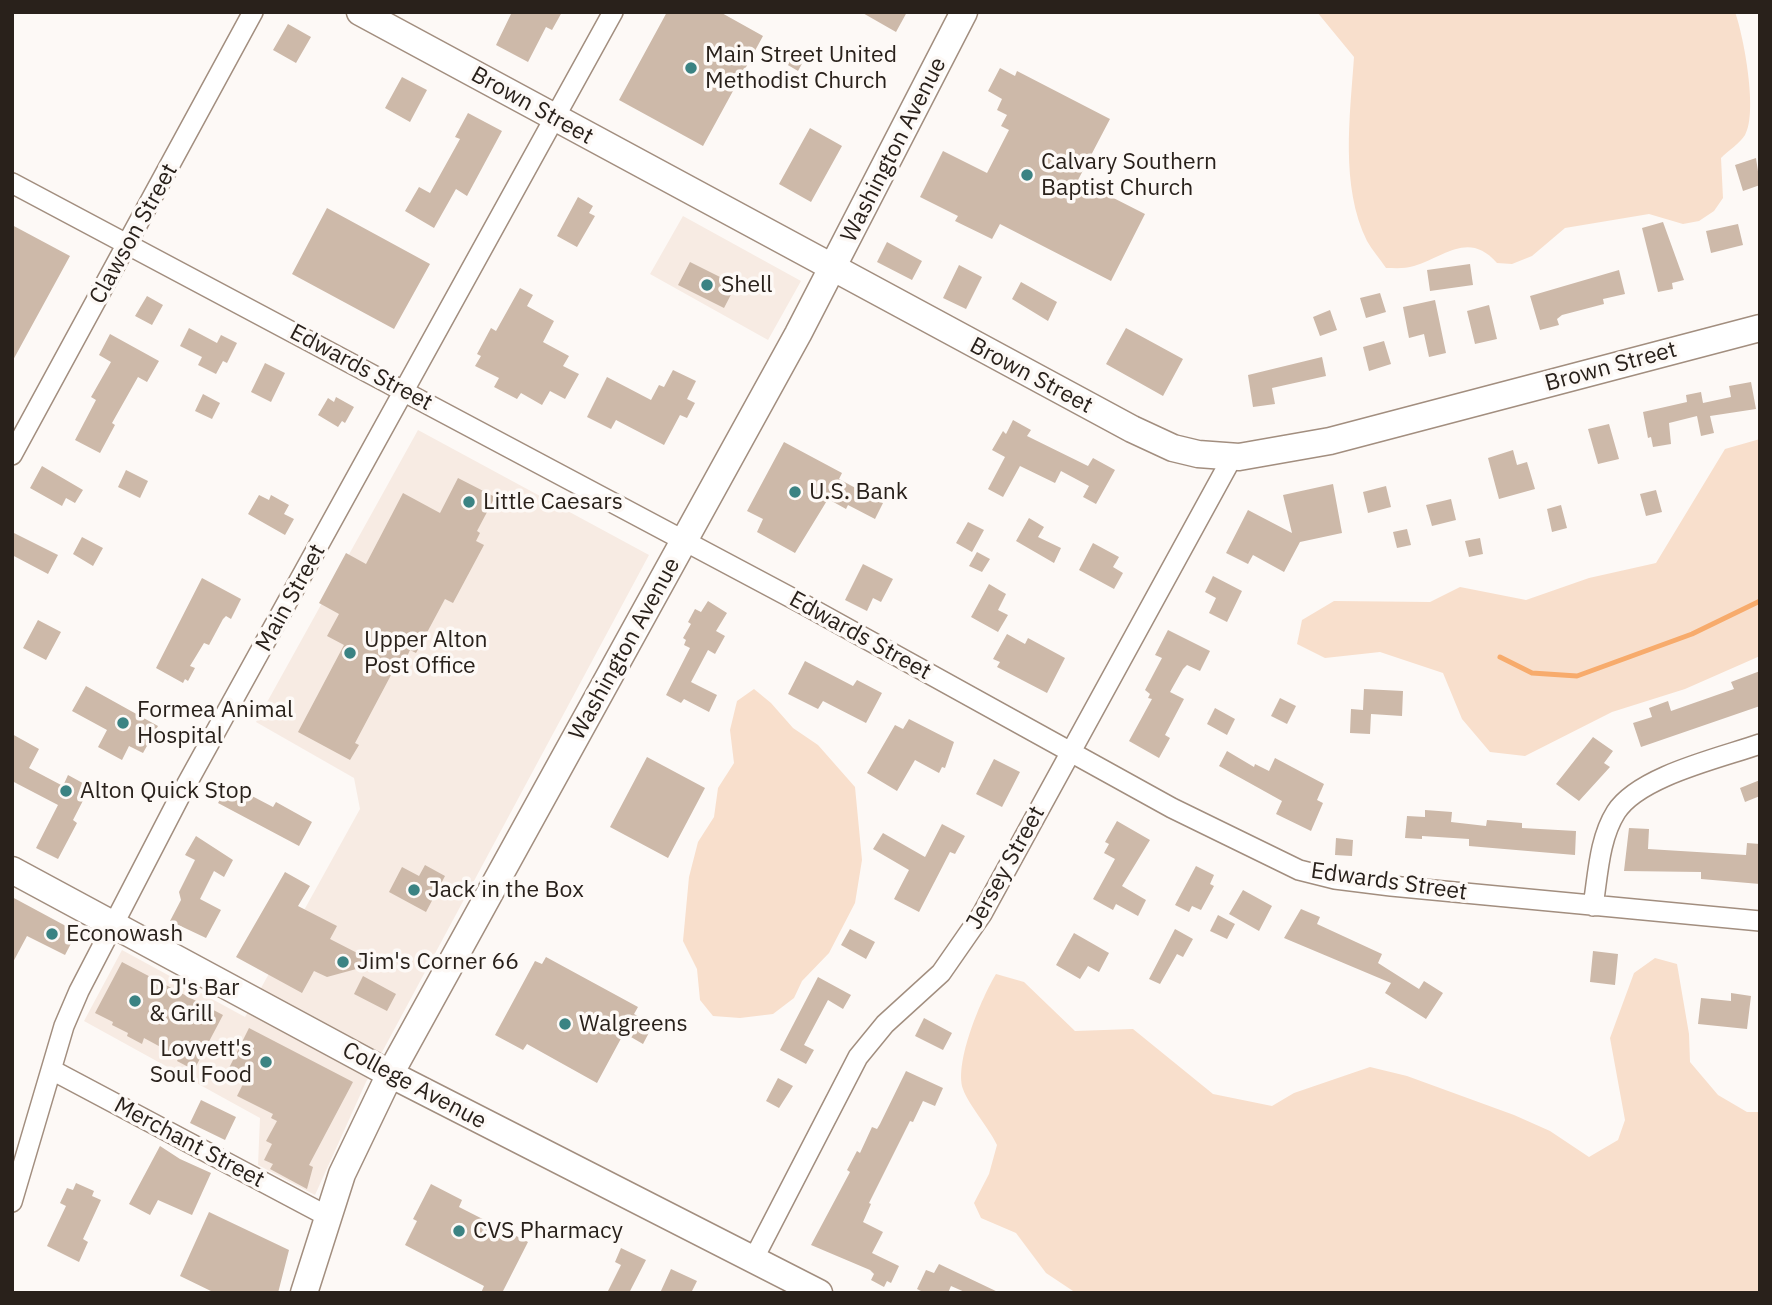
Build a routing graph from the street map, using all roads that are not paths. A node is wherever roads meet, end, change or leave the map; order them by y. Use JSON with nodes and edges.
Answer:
{"nodes":[{"id":1,"x":253,"y":12,"type":"edge"},
{"id":2,"x":360,"y":12,"type":"edge"},
{"id":3,"x":613,"y":12,"type":"edge"},
{"id":4,"x":964,"y":12,"type":"edge"},
{"id":5,"x":554,"y":117,"type":"junction"},
{"id":6,"x":12,"y":183,"type":"edge"},
{"id":7,"x":128,"y":245,"type":"junction"},
{"id":8,"x":832,"y":270,"type":"junction"},
{"id":9,"x":1760,"y":328,"type":"edge"},
{"id":10,"x":405,"y":391,"type":"junction"},
{"id":11,"x":12,"y":455,"type":"edge"},
{"id":12,"x":1233,"y":456,"type":"junction"},
{"id":13,"x":684,"y":541,"type":"junction"},
{"id":14,"x":1760,"y":744,"type":"edge"},
{"id":15,"x":1072,"y":752,"type":"junction"},
{"id":16,"x":12,"y":870,"type":"edge"},
{"id":17,"x":1593,"y":906,"type":"junction"},
{"id":18,"x":1760,"y":921,"type":"edge"},
{"id":19,"x":114,"y":924,"type":"junction"},
{"id":20,"x":52,"y":1070,"type":"junction"},
{"id":21,"x":390,"y":1074,"type":"junction"},
{"id":22,"x":12,"y":1202,"type":"edge"},
{"id":23,"x":327,"y":1216,"type":"junction"},
{"id":24,"x":753,"y":1260,"type":"junction"},
{"id":25,"x":304,"y":1293,"type":"edge"},
{"id":26,"x":819,"y":1293,"type":"edge"}],
"edges":[{"from":1,"to":7,"type":"street","name":"Clawson Street"},
{"from":2,"to":5,"type":"main road","name":"Brown Street"},
{"from":3,"to":5,"type":"street","name":"Main Street"},
{"from":4,"to":8,"type":"main road","name":"Washington Avenue"},
{"from":5,"to":8,"type":"main road","name":"Brown Street"},
{"from":5,"to":10,"type":"street","name":"Main Street"},
{"from":6,"to":7,"type":"street","name":"Edwards Street"},
{"from":7,"to":10,"type":"street","name":"Edwards Street"},
{"from":7,"to":11,"type":"street","name":"Clawson Street"},
{"from":8,"to":12,"type":"main road","name":"Brown Street"},
{"from":8,"to":13,"type":"main road","name":"Washington Avenue"},
{"from":9,"to":12,"type":"main road","name":"Brown Street"},
{"from":10,"to":13,"type":"street","name":"Edwards Street"},
{"from":10,"to":19,"type":"street","name":"Main Street"},
{"from":12,"to":15,"type":"street","name":"Jersey Street"},
{"from":13,"to":15,"type":"street","name":"Edwards Street"},
{"from":13,"to":21,"type":"main road","name":"Washington Avenue"},
{"from":14,"to":17,"type":"street"},
{"from":15,"to":17,"type":"street","name":"Edwards Street"},
{"from":15,"to":24,"type":"street","name":"Jersey Street"},
{"from":16,"to":19,"type":"main road","name":"College Avenue"},
{"from":17,"to":18,"type":"street","name":"Edwards Street"},
{"from":19,"to":20,"type":"street","name":"Main Street"},
{"from":19,"to":21,"type":"main road","name":"College Avenue"},
{"from":20,"to":22,"type":"street","name":"Main Street"},
{"from":20,"to":23,"type":"street","name":"Merchant Street"},
{"from":21,"to":23,"type":"main road","name":"Washington Avenue"},
{"from":21,"to":24,"type":"main road","name":"College Avenue"},
{"from":23,"to":25,"type":"main road","name":"Washington Avenue"},
{"from":24,"to":26,"type":"main road","name":"College Avenue"}]}
